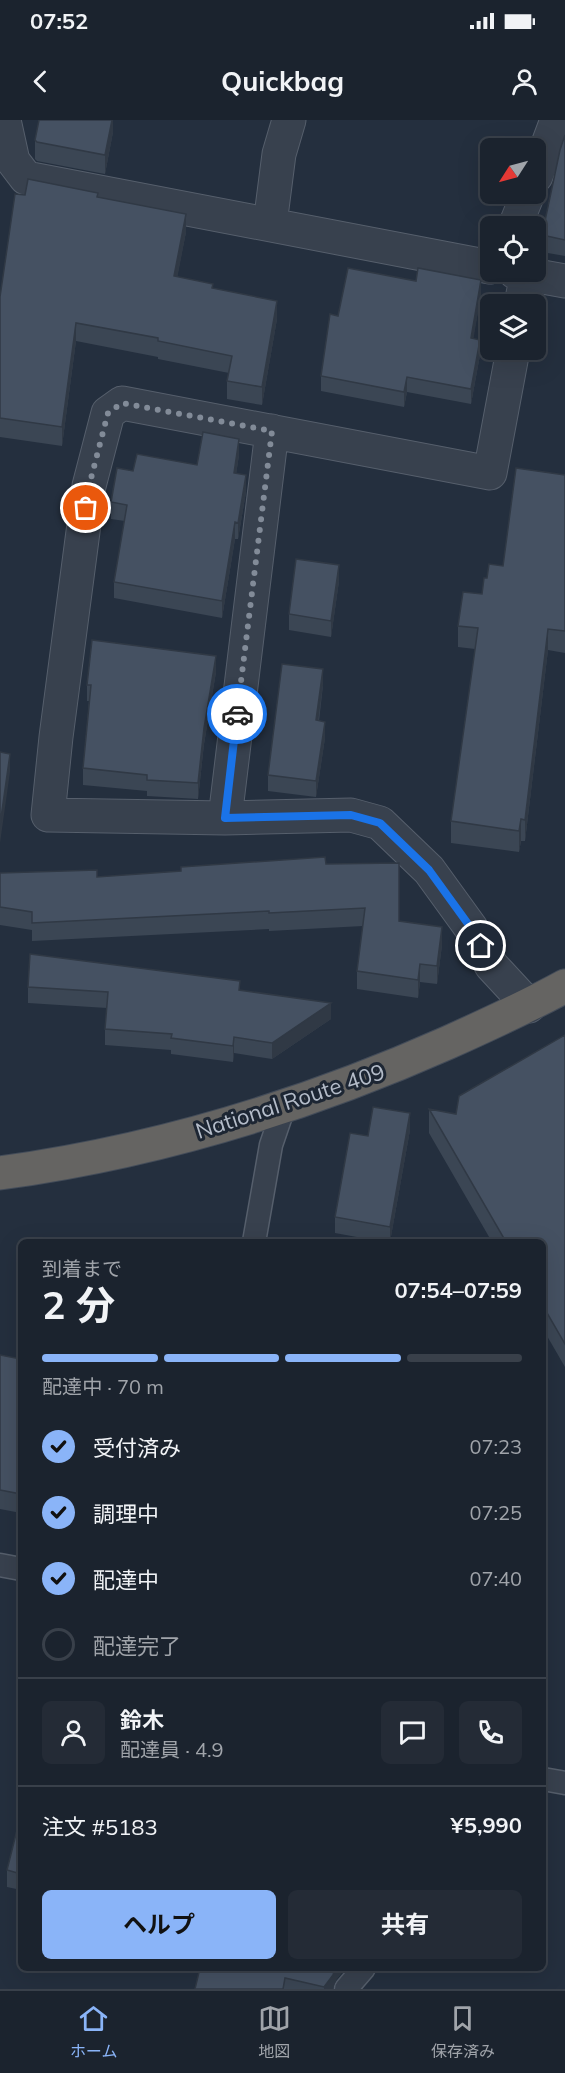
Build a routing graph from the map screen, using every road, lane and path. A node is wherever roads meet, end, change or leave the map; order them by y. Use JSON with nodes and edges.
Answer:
{"nodes":[{"id":1,"x":4,"y":120,"type":"edge"},
{"id":2,"x":290,"y":120,"type":"edge"},
{"id":3,"x":557,"y":120,"type":"edge"},
{"id":4,"x":546,"y":149,"type":"edge"},
{"id":5,"x":270,"y":224,"type":"junction"},
{"id":6,"x":480,"y":265,"type":"edge"},
{"id":7,"x":565,"y":281,"type":"edge"},
{"id":8,"x":521,"y":283,"type":"edge"},
{"id":9,"x":511,"y":360,"type":"edge"},
{"id":10,"x":272,"y":431,"type":"junction"},
{"id":11,"x":225,"y":818,"type":"junction"},
{"id":12,"x":565,"y":986,"type":"edge"},
{"id":13,"x":529,"y":1006,"type":"junction"},
{"id":14,"x":284,"y":1107,"type":"junction"},
{"id":15,"x":0,"y":1173,"type":"edge"},
{"id":16,"x":255,"y":1239,"type":"edge"},
{"id":17,"x":0,"y":1565,"type":"edge"},
{"id":18,"x":18,"y":1568,"type":"edge"},
{"id":19,"x":546,"y":1780,"type":"edge"},
{"id":20,"x":565,"y":1783,"type":"edge"},
{"id":21,"x":361,"y":1971,"type":"edge"},
{"id":22,"x":346,"y":1989,"type":"edge"}],
"edges":[{"from":1,"to":5,"type":"street"},
{"from":2,"to":5,"type":"street"},
{"from":3,"to":4,"type":"street"},
{"from":5,"to":6,"type":"street"},
{"from":7,"to":8,"type":"street"},
{"from":9,"to":10,"type":"street"},
{"from":10,"to":11,"type":"street"},
{"from":10,"to":11,"type":"street"},
{"from":11,"to":13,"type":"street"},
{"from":12,"to":13,"type":"highway","name":"National Route 409"},
{"from":13,"to":14,"type":"highway","name":"National Route 409"},
{"from":14,"to":15,"type":"highway","name":"National Route 409"},
{"from":14,"to":16,"type":"lane"},
{"from":17,"to":18,"type":"lane"},
{"from":19,"to":20,"type":"lane"},
{"from":21,"to":22,"type":"lane"}]}
